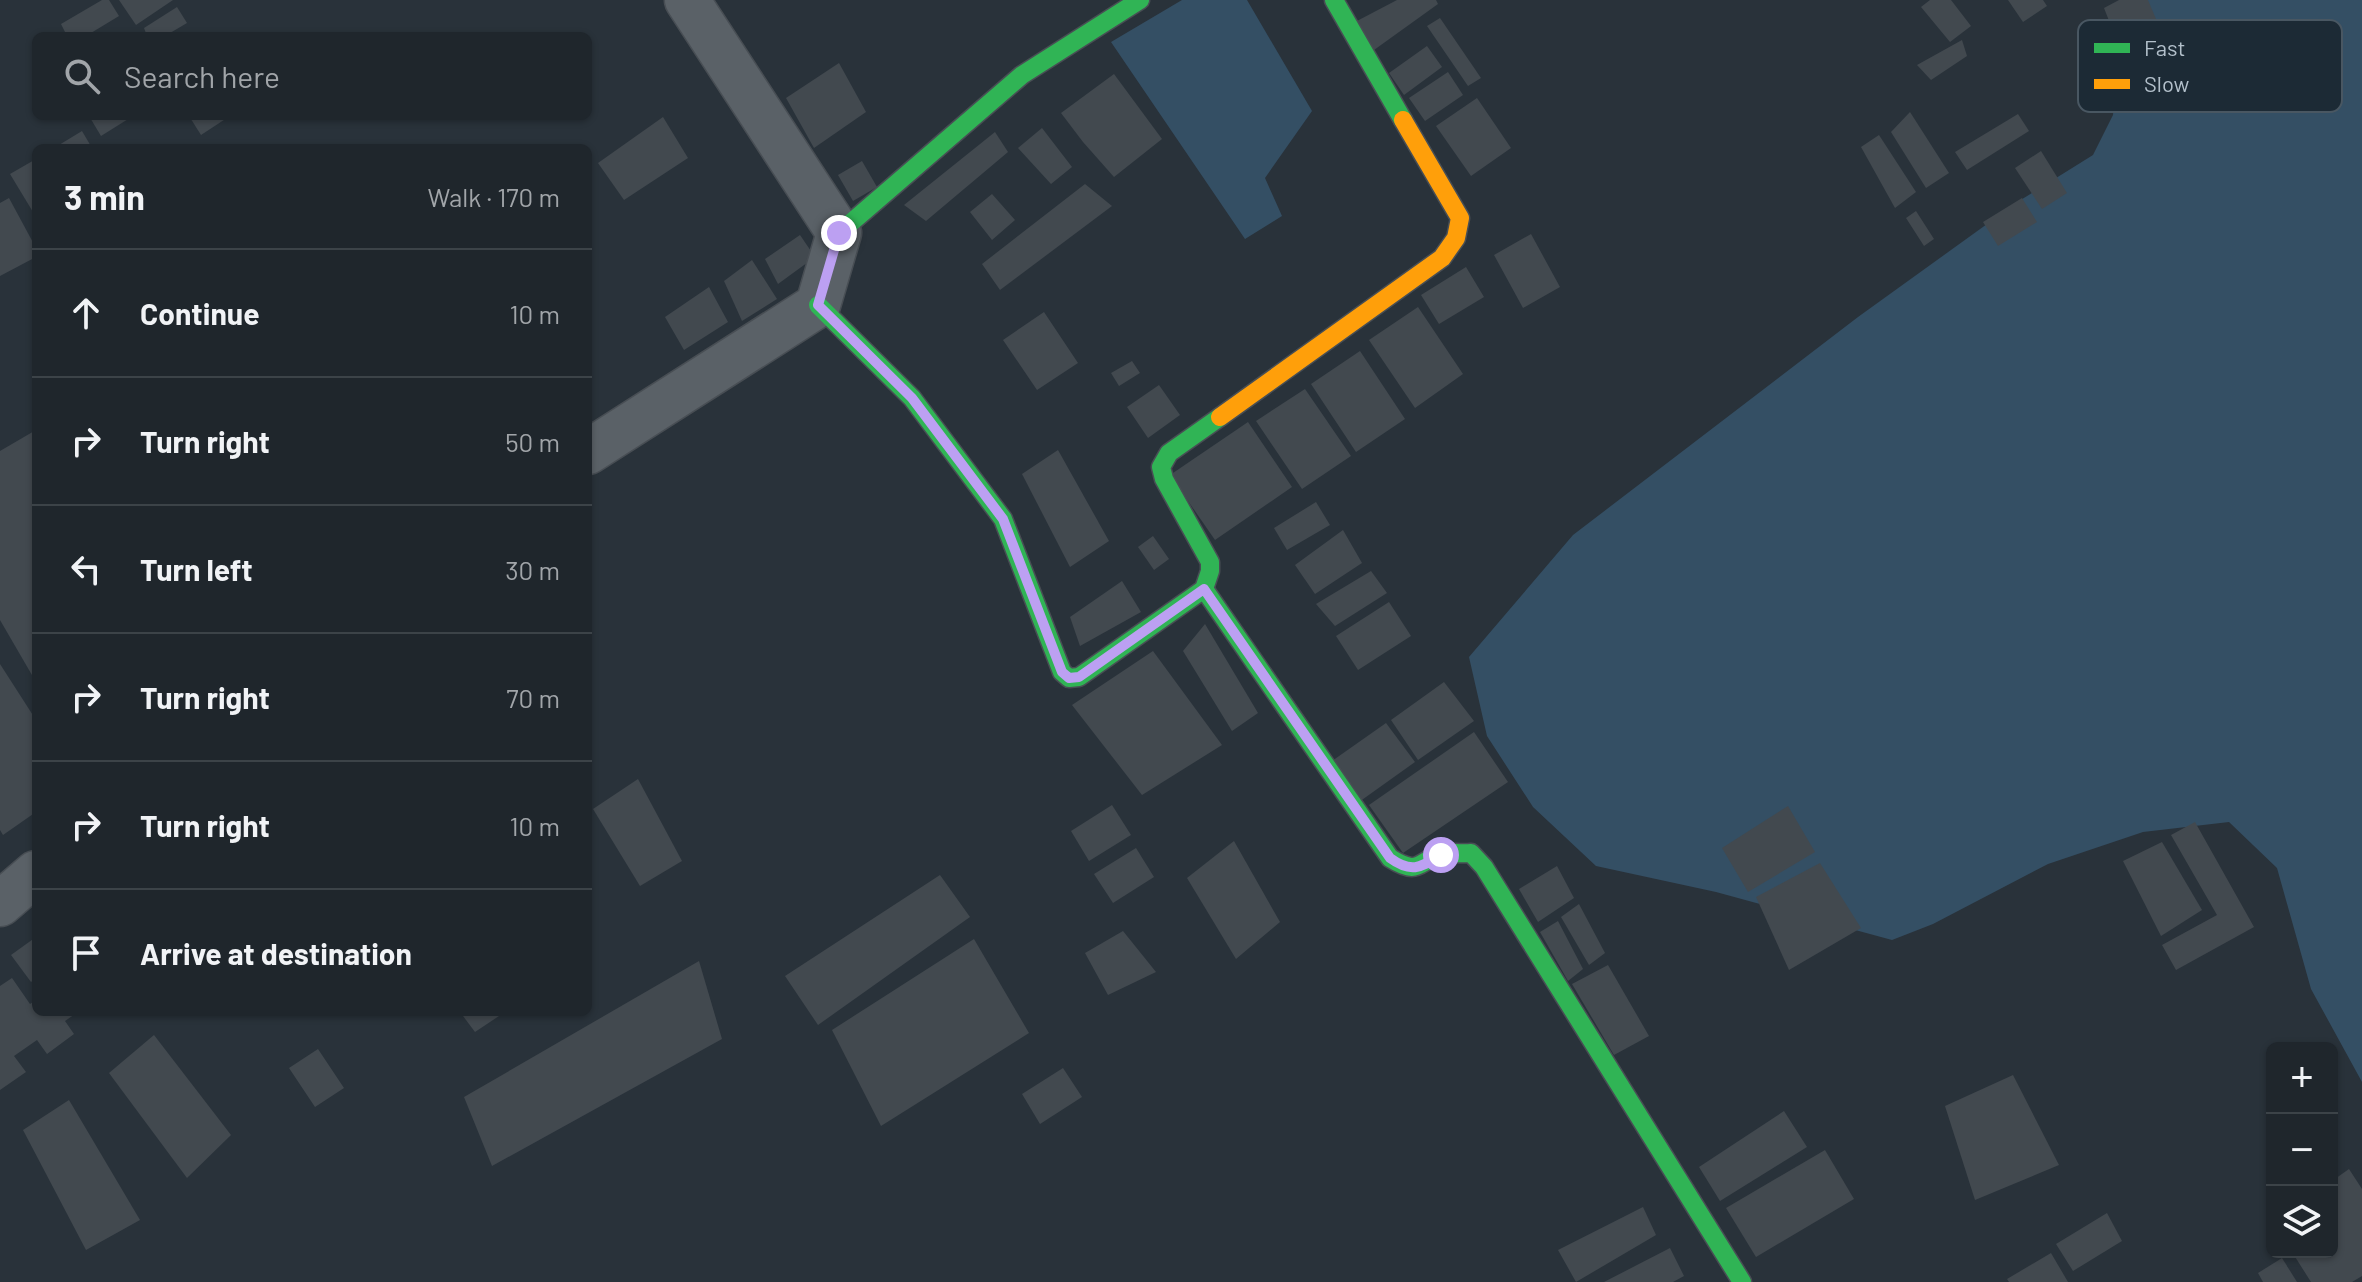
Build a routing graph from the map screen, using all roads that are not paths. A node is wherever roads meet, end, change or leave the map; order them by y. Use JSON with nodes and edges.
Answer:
{"nodes":[{"id":1,"x":687,"y":0,"type":"edge"},
{"id":2,"x":1140,"y":0,"type":"edge"},
{"id":3,"x":1334,"y":0,"type":"edge"},
{"id":4,"x":839,"y":233,"type":"junction"},
{"id":5,"x":818,"y":305,"type":"junction"},
{"id":6,"x":592,"y":449,"type":"edge"},
{"id":7,"x":1204,"y":589,"type":"junction"},
{"id":8,"x":32,"y":876,"type":"edge"},
{"id":9,"x":0,"y":904,"type":"edge"},
{"id":10,"x":1742,"y":1282,"type":"edge"}],
"edges":[{"from":1,"to":4,"type":"street"},
{"from":2,"to":4,"type":"street"},
{"from":3,"to":7,"type":"street"},
{"from":4,"to":5,"type":"street"},
{"from":5,"to":6,"type":"street"},
{"from":5,"to":7,"type":"street"},
{"from":7,"to":10,"type":"street"},
{"from":8,"to":9,"type":"street"}]}
